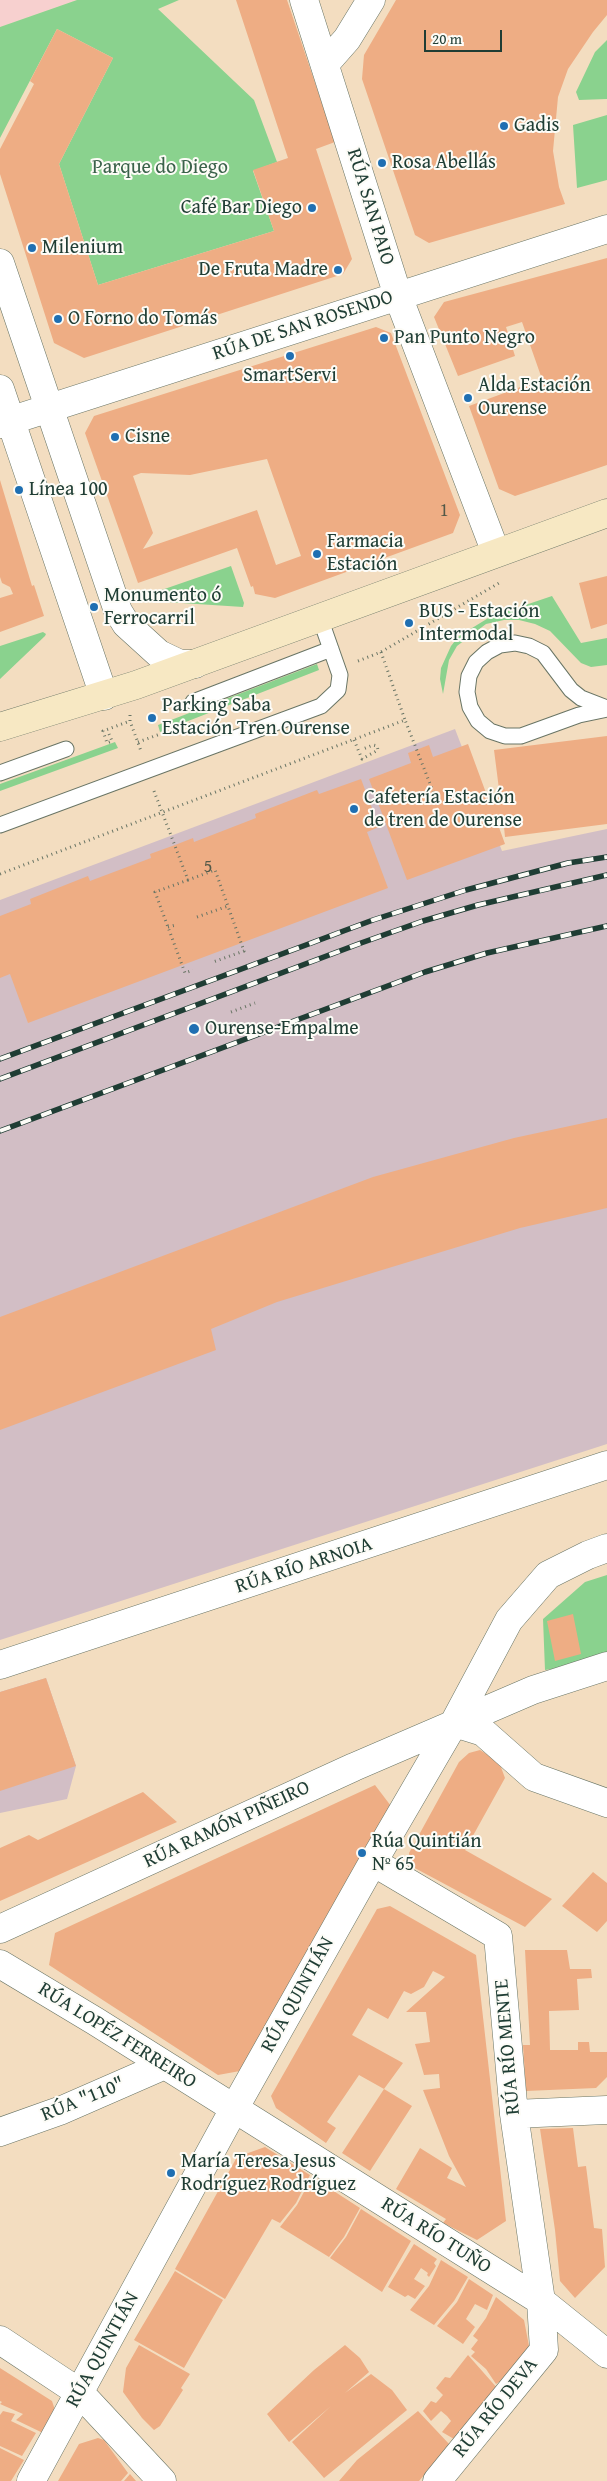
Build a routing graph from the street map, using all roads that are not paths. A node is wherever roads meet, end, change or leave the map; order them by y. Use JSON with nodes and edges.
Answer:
{"nodes":[{"id":1,"x":304,"y":0,"type":"edge"},
{"id":2,"x":371,"y":0,"type":"edge"},
{"id":3,"x":325,"y":64,"type":"junction"},
{"id":4,"x":607,"y":229,"type":"edge"},
{"id":5,"x":0,"y":263,"type":"edge"},
{"id":6,"x":398,"y":296,"type":"junction"},
{"id":7,"x":0,"y":389,"type":"edge"},
{"id":8,"x":48,"y":408,"type":"junction"},
{"id":9,"x":5,"y":422,"type":"edge"},
{"id":10,"x":607,"y":513,"type":"edge"},
{"id":11,"x":496,"y":553,"type":"junction"},
{"id":12,"x":320,"y":618,"type":"junction"},
{"id":13,"x":331,"y":649,"type":"junction"},
{"id":14,"x":195,"y":664,"type":"junction"},
{"id":15,"x":104,"y":696,"type":"junction"},
{"id":16,"x":193,"y":702,"type":"dead end"},
{"id":17,"x":607,"y":709,"type":"edge"},
{"id":18,"x":0,"y":727,"type":"edge"},
{"id":19,"x":0,"y":743,"type":"edge"},
{"id":20,"x":66,"y":749,"type":"dead end"},
{"id":21,"x":0,"y":774,"type":"edge"},
{"id":22,"x":0,"y":825,"type":"edge"},
{"id":23,"x":607,"y":1465,"type":"edge"},
{"id":24,"x":607,"y":1548,"type":"edge"},
{"id":25,"x":0,"y":1666,"type":"edge"},
{"id":26,"x":607,"y":1666,"type":"edge"},
{"id":27,"x":454,"y":1724,"type":"junction"},
{"id":28,"x":607,"y":1803,"type":"edge"},
{"id":29,"x":373,"y":1862,"type":"junction"},
{"id":30,"x":0,"y":1929,"type":"edge"},
{"id":31,"x":0,"y":1964,"type":"edge"},
{"id":32,"x":165,"y":2065,"type":"junction"},
{"id":33,"x":234,"y":2109,"type":"junction"},
{"id":34,"x":607,"y":2110,"type":"edge"},
{"id":35,"x":514,"y":2114,"type":"junction"},
{"id":36,"x":0,"y":2132,"type":"edge"},
{"id":37,"x":541,"y":2301,"type":"junction"},
{"id":38,"x":0,"y":2340,"type":"edge"},
{"id":39,"x":607,"y":2354,"type":"edge"},
{"id":40,"x":80,"y":2393,"type":"junction"},
{"id":41,"x":444,"y":2478,"type":"edge"},
{"id":42,"x":31,"y":2481,"type":"edge"},
{"id":43,"x":162,"y":2481,"type":"edge"}],
"edges":[{"from":1,"to":3,"type":"street","name":"RÚA SAN PAIO"},
{"from":2,"to":3,"type":"street"},
{"from":3,"to":6,"type":"street","name":"RÚA SAN PAIO"},
{"from":4,"to":6,"type":"street","name":"RÚA DE SAN ROSENDO"},
{"from":5,"to":8,"type":"street"},
{"from":6,"to":8,"type":"street","name":"RÚA DE SAN ROSENDO"},
{"from":6,"to":11,"type":"street","name":"RÚA SAN PAIO"},
{"from":7,"to":9,"type":"street"},
{"from":8,"to":9,"type":"street","name":"RÚA DE SAN ROSENDO"},
{"from":8,"to":14,"type":"street"},
{"from":9,"to":15,"type":"street"},
{"from":10,"to":11,"type":"main road"},
{"from":11,"to":12,"type":"main road"},
{"from":12,"to":13,"type":"lane"},
{"from":12,"to":14,"type":"main road"},
{"from":13,"to":16,"type":"lane"},
{"from":13,"to":22,"type":"lane"},
{"from":14,"to":15,"type":"main road"},
{"from":15,"to":18,"type":"main road"},
{"from":15,"to":19,"type":"main road"},
{"from":17,"to":17,"type":"lane"},
{"from":20,"to":21,"type":"lane"},
{"from":23,"to":25,"type":"street","name":"RÚA RÍO ARNOIA"},
{"from":24,"to":27,"type":"street","name":"RÚA QUINTIÁN"},
{"from":26,"to":27,"type":"street","name":"RÚA RAMÓN PIÑEIRO"},
{"from":27,"to":28,"type":"street"},
{"from":27,"to":29,"type":"street","name":"RÚA QUINTIÁN"},
{"from":27,"to":30,"type":"street","name":"RÚA RAMÓN PIÑEIRO"},
{"from":29,"to":33,"type":"street","name":"RÚA QUINTIÁN"},
{"from":29,"to":35,"type":"street","name":"RÚA RÍO MENTE"},
{"from":31,"to":32,"type":"street","name":"RÚA LOPÉZ FERREIRO"},
{"from":32,"to":33,"type":"street","name":"RÚA LOPÉZ FERREIRO"},
{"from":32,"to":36,"type":"street","name":"RÚA \"110\""},
{"from":33,"to":37,"type":"street","name":"RÚA RÍO TUÑO"},
{"from":33,"to":40,"type":"street","name":"RÚA QUINTIÁN"},
{"from":34,"to":35,"type":"street"},
{"from":35,"to":37,"type":"street","name":"RÚA RÍO MENTE"},
{"from":37,"to":39,"type":"street","name":"RÚA RÍO TUÑO"},
{"from":37,"to":41,"type":"street","name":"RÚA RÍO DEVA"},
{"from":38,"to":40,"type":"street"},
{"from":40,"to":42,"type":"street","name":"RÚA QUINTIÁN"},
{"from":40,"to":43,"type":"street"}]}
